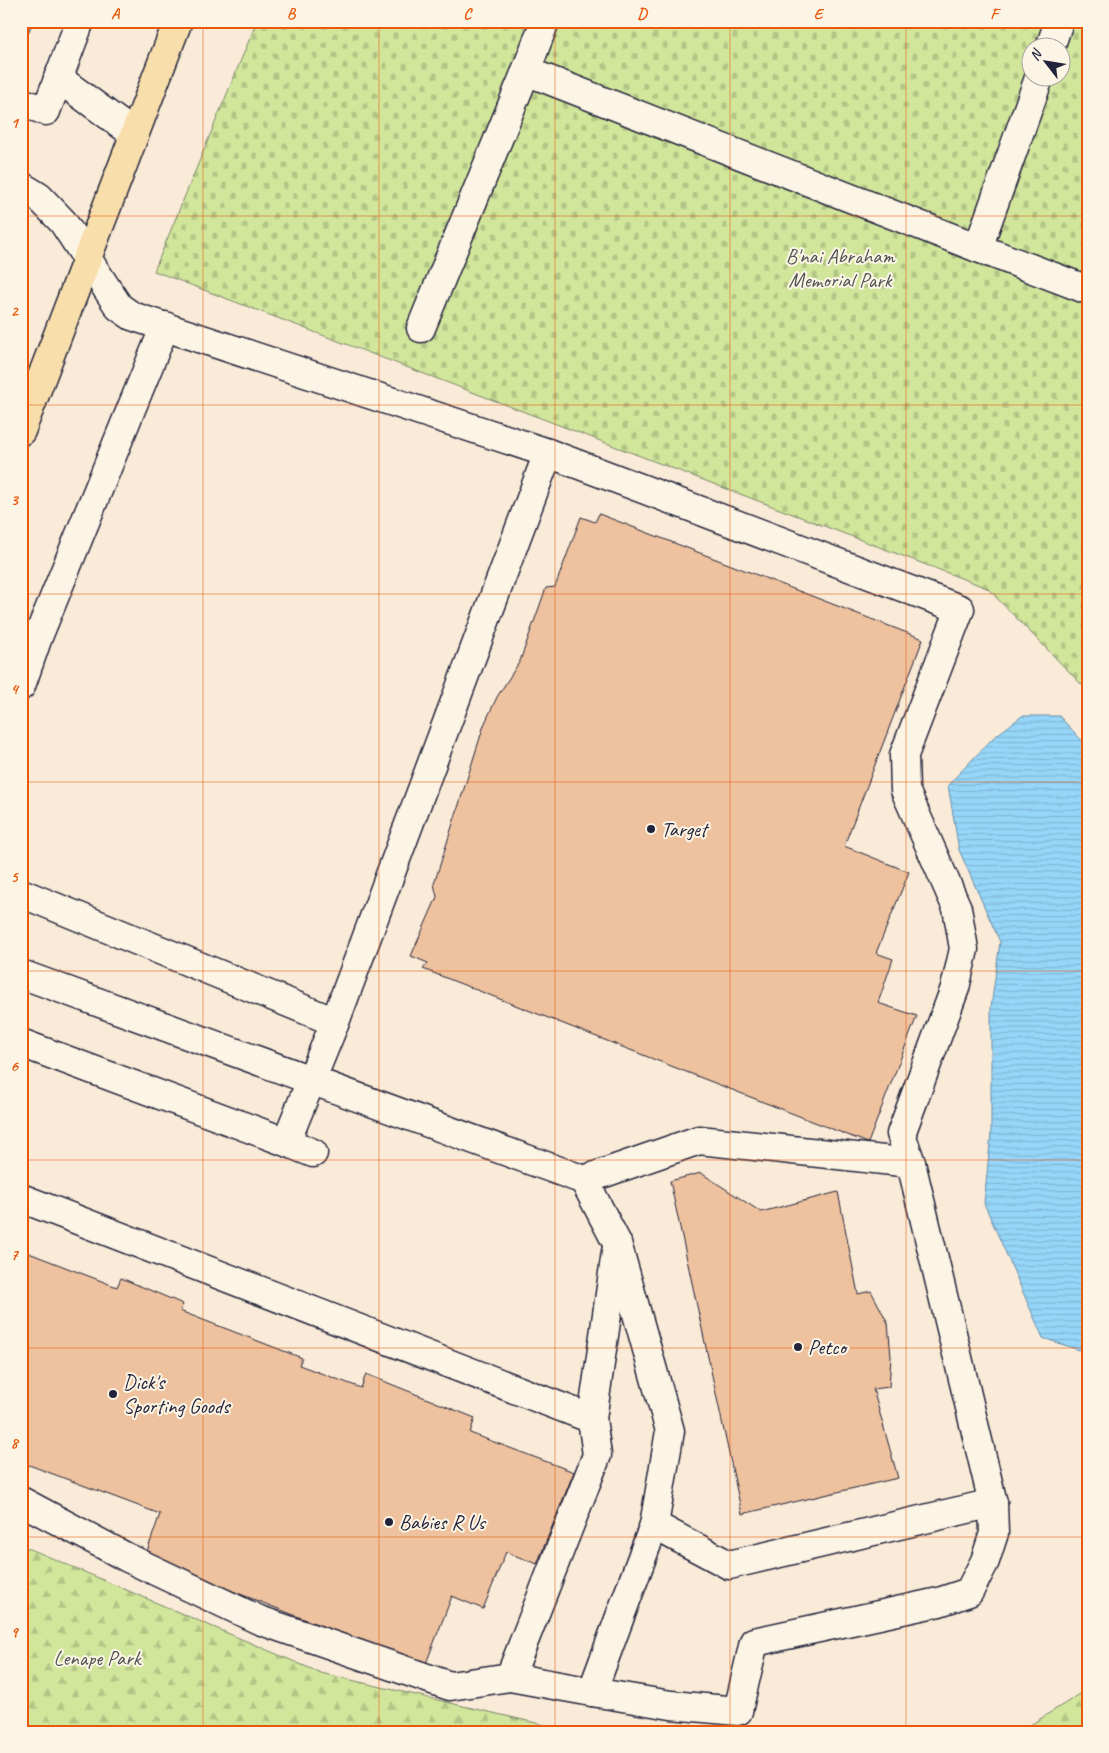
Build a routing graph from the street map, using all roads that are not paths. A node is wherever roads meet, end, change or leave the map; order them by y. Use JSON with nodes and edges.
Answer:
{"nodes":[{"id":1,"x":80,"y":21,"type":"edge"},
{"id":2,"x":178,"y":21,"type":"edge"},
{"id":3,"x":545,"y":21,"type":"edge"},
{"id":4,"x":1059,"y":21,"type":"edge"},
{"id":5,"x":1053,"y":38,"type":"edge"},
{"id":6,"x":526,"y":71,"type":"junction"},
{"id":7,"x":58,"y":78,"type":"junction"},
{"id":8,"x":1035,"y":88,"type":"edge"},
{"id":9,"x":21,"y":102,"type":"edge"},
{"id":10,"x":134,"y":134,"type":"junction"},
{"id":11,"x":21,"y":186,"type":"edge"},
{"id":12,"x":978,"y":248,"type":"junction"},
{"id":13,"x":87,"y":259,"type":"junction"},
{"id":14,"x":1088,"y":290,"type":"edge"},
{"id":15,"x":165,"y":326,"type":"junction"},
{"id":16,"x":421,"y":328,"type":"dead end"},
{"id":17,"x":31,"y":382,"type":"edge"},
{"id":18,"x":21,"y":431,"type":"edge"},
{"id":19,"x":548,"y":454,"type":"junction"},
{"id":20,"x":21,"y":686,"type":"edge"},
{"id":21,"x":21,"y":892,"type":"edge"},
{"id":22,"x":21,"y":974,"type":"edge"},
{"id":23,"x":335,"y":1022,"type":"junction"},
{"id":24,"x":21,"y":1043,"type":"edge"},
{"id":25,"x":312,"y":1080,"type":"junction"},
{"id":26,"x":286,"y":1142,"type":"junction"},
{"id":27,"x":313,"y":1153,"type":"dead end"},
{"id":28,"x":911,"y":1163,"type":"junction"},
{"id":29,"x":584,"y":1180,"type":"junction"},
{"id":30,"x":21,"y":1198,"type":"edge"},
{"id":31,"x":617,"y":1243,"type":"junction"},
{"id":32,"x":592,"y":1419,"type":"junction"},
{"id":33,"x":21,"y":1501,"type":"edge"},
{"id":34,"x":994,"y":1503,"type":"junction"},
{"id":35,"x":654,"y":1525,"type":"junction"},
{"id":36,"x":510,"y":1677,"type":"junction"},
{"id":37,"x":592,"y":1692,"type":"junction"}],
"edges":[{"from":1,"to":7,"type":"lane"},
{"from":2,"to":10,"type":"highway"},
{"from":3,"to":6,"type":"lane"},
{"from":4,"to":5,"type":"lane"},
{"from":6,"to":12,"type":"lane"},
{"from":6,"to":16,"type":"lane"},
{"from":7,"to":9,"type":"lane"},
{"from":7,"to":10,"type":"lane"},
{"from":8,"to":12,"type":"lane"},
{"from":10,"to":13,"type":"highway"},
{"from":11,"to":13,"type":"lane"},
{"from":12,"to":14,"type":"lane"},
{"from":13,"to":15,"type":"lane"},
{"from":13,"to":17,"type":"highway"},
{"from":15,"to":19,"type":"lane"},
{"from":15,"to":20,"type":"lane"},
{"from":17,"to":18,"type":"highway"},
{"from":19,"to":23,"type":"lane"},
{"from":19,"to":28,"type":"lane"},
{"from":21,"to":23,"type":"lane"},
{"from":22,"to":25,"type":"lane"},
{"from":23,"to":25,"type":"lane"},
{"from":24,"to":26,"type":"lane"},
{"from":25,"to":26,"type":"lane"},
{"from":25,"to":29,"type":"lane"},
{"from":26,"to":27,"type":"lane"},
{"from":28,"to":29,"type":"lane"},
{"from":28,"to":34,"type":"lane"},
{"from":29,"to":31,"type":"lane"},
{"from":30,"to":32,"type":"lane"},
{"from":31,"to":32,"type":"lane"},
{"from":31,"to":35,"type":"lane"},
{"from":32,"to":36,"type":"lane"},
{"from":33,"to":36,"type":"lane"},
{"from":34,"to":35,"type":"lane"},
{"from":34,"to":37,"type":"lane"},
{"from":35,"to":37,"type":"lane"},
{"from":36,"to":37,"type":"lane"}]}
